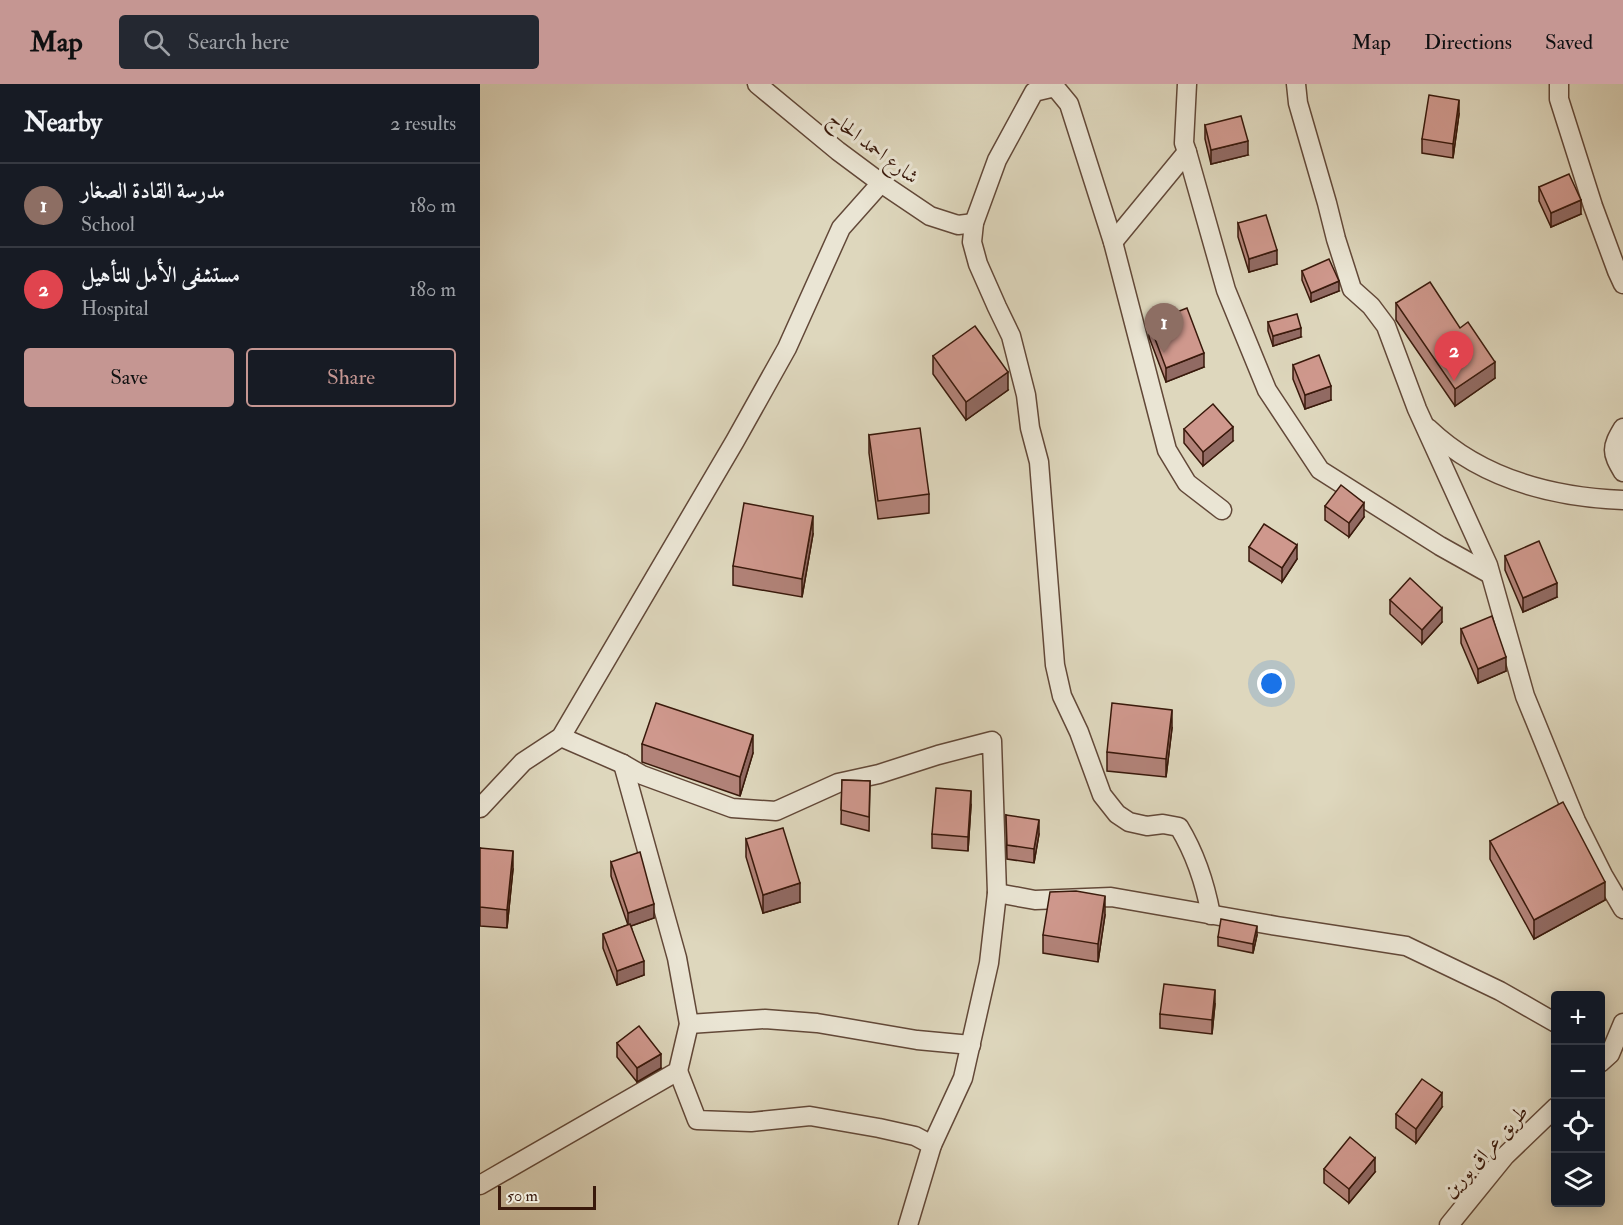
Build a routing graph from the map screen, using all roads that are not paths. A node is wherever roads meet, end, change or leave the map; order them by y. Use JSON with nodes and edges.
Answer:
{"nodes":[{"id":1,"x":1187,"y":84,"type":"edge"},
{"id":2,"x":1296,"y":84,"type":"edge"},
{"id":3,"x":1559,"y":84,"type":"edge"},
{"id":4,"x":763,"y":86,"type":"edge"},
{"id":5,"x":1036,"y":88,"type":"edge"},
{"id":6,"x":1186,"y":152,"type":"junction"},
{"id":7,"x":881,"y":183,"type":"junction"},
{"id":8,"x":974,"y":223,"type":"junction"},
{"id":9,"x":1113,"y":242,"type":"junction"},
{"id":10,"x":1623,"y":284,"type":"edge"},
{"id":11,"x":1423,"y":422,"type":"junction"},
{"id":12,"x":1623,"y":428,"type":"edge"},
{"id":13,"x":1623,"y":472,"type":"edge"},
{"id":14,"x":1623,"y":500,"type":"edge"},
{"id":15,"x":1222,"y":510,"type":"dead end"},
{"id":16,"x":1490,"y":574,"type":"junction"},
{"id":17,"x":561,"y":737,"type":"junction"},
{"id":18,"x":623,"y":764,"type":"junction"},
{"id":19,"x":480,"y":808,"type":"edge"},
{"id":20,"x":998,"y":893,"type":"junction"},
{"id":21,"x":1623,"y":909,"type":"edge"},
{"id":22,"x":1211,"y":915,"type":"junction"},
{"id":23,"x":1551,"y":1020,"type":"edge"},
{"id":24,"x":1623,"y":1023,"type":"edge"},
{"id":25,"x":689,"y":1024,"type":"junction"},
{"id":26,"x":971,"y":1045,"type":"junction"},
{"id":27,"x":1608,"y":1058,"type":"edge"},
{"id":28,"x":678,"y":1071,"type":"junction"},
{"id":29,"x":1551,"y":1112,"type":"edge"},
{"id":30,"x":932,"y":1145,"type":"junction"},
{"id":31,"x":480,"y":1185,"type":"edge"},
{"id":32,"x":908,"y":1225,"type":"edge"},
{"id":33,"x":1449,"y":1225,"type":"edge"}],
"edges":[{"from":1,"to":6,"type":"street"},
{"from":2,"to":11,"type":"street"},
{"from":3,"to":10,"type":"street"},
{"from":4,"to":7,"type":"street","name":"شارع احمد الحاج"},
{"from":5,"to":8,"type":"street"},
{"from":5,"to":9,"type":"street"},
{"from":6,"to":9,"type":"street"},
{"from":6,"to":16,"type":"street"},
{"from":7,"to":8,"type":"street","name":"شارع احمد الحاج"},
{"from":7,"to":17,"type":"street"},
{"from":8,"to":22,"type":"street"},
{"from":9,"to":15,"type":"street"},
{"from":11,"to":14,"type":"street"},
{"from":11,"to":16,"type":"street"},
{"from":12,"to":13,"type":"street"},
{"from":16,"to":21,"type":"street"},
{"from":17,"to":18,"type":"street"},
{"from":17,"to":19,"type":"street"},
{"from":18,"to":20,"type":"street"},
{"from":18,"to":25,"type":"street"},
{"from":20,"to":22,"type":"street"},
{"from":20,"to":26,"type":"street"},
{"from":22,"to":23,"type":"street"},
{"from":24,"to":27,"type":"street"},
{"from":25,"to":26,"type":"street"},
{"from":25,"to":28,"type":"street"},
{"from":26,"to":30,"type":"street"},
{"from":28,"to":30,"type":"street"},
{"from":28,"to":31,"type":"street"},
{"from":29,"to":33,"type":"street","name":"طريق عراق بورين"},
{"from":30,"to":32,"type":"street"}]}
